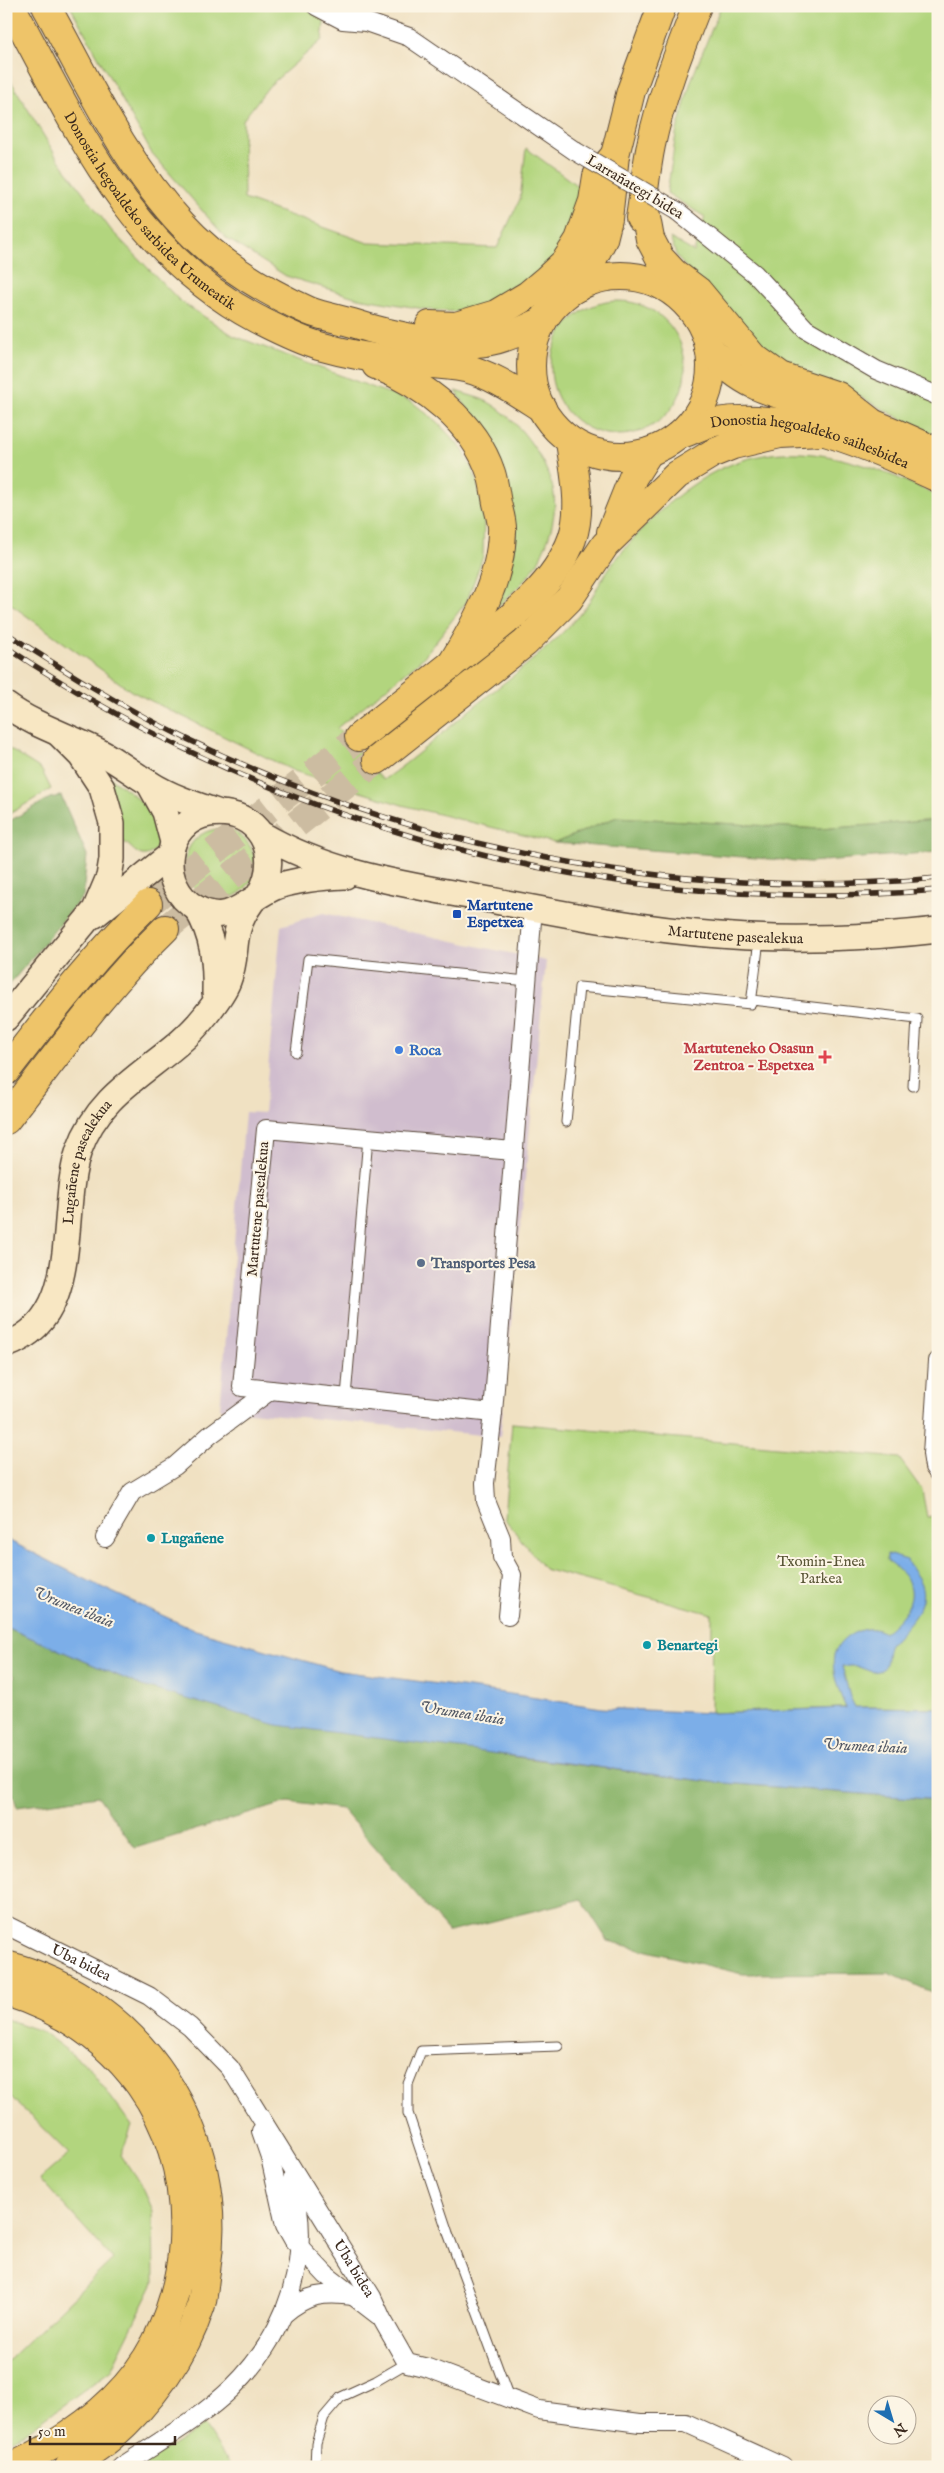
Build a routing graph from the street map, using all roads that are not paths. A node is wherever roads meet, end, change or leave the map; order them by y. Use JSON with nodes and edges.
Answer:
{"nodes":[{"id":1,"x":11,"y":6,"type":"edge"},
{"id":2,"x":46,"y":6,"type":"edge"},
{"id":3,"x":316,"y":6,"type":"edge"},
{"id":4,"x":343,"y":6,"type":"edge"},
{"id":5,"x":580,"y":6,"type":"edge"},
{"id":6,"x":588,"y":6,"type":"edge"},
{"id":7,"x":662,"y":6,"type":"edge"},
{"id":8,"x":698,"y":6,"type":"edge"},
{"id":9,"x":366,"y":22,"type":"junction"},
{"id":10,"x":615,"y":155,"type":"junction"},
{"id":11,"x":643,"y":201,"type":"junction"},
{"id":12,"x":662,"y":286,"type":"junction"},
{"id":13,"x":578,"y":287,"type":"junction"},
{"id":14,"x":543,"y":321,"type":"junction"},
{"id":15,"x":353,"y":323,"type":"junction"},
{"id":16,"x":710,"y":348,"type":"junction"},
{"id":17,"x":344,"y":352,"type":"junction"},
{"id":18,"x":938,"y":396,"type":"edge"},
{"id":19,"x":542,"y":408,"type":"junction"},
{"id":20,"x":870,"y":421,"type":"junction"},
{"id":21,"x":822,"y":432,"type":"junction"},
{"id":22,"x":679,"y":435,"type":"junction"},
{"id":23,"x":570,"y":441,"type":"junction"},
{"id":24,"x":649,"y":452,"type":"junction"},
{"id":25,"x":938,"y":452,"type":"edge"},
{"id":26,"x":938,"y":478,"type":"edge"},
{"id":27,"x":605,"y":545,"type":"junction"},
{"id":28,"x":451,"y":665,"type":"junction"},
{"id":29,"x":6,"y":705,"type":"edge"},
{"id":30,"x":60,"y":735,"type":"junction"},
{"id":31,"x":359,"y":737,"type":"tunnel mouth"},
{"id":32,"x":378,"y":760,"type":"tunnel mouth"},
{"id":33,"x":149,"y":783,"type":"junction"},
{"id":34,"x":220,"y":813,"type":"junction"},
{"id":35,"x":260,"y":834,"type":"junction"},
{"id":36,"x":171,"y":849,"type":"junction"},
{"id":37,"x":369,"y":878,"type":"junction"},
{"id":38,"x":256,"y":898,"type":"junction"},
{"id":39,"x":148,"y":904,"type":"tunnel mouth"},
{"id":40,"x":533,"y":908,"type":"junction"},
{"id":41,"x":197,"y":909,"type":"junction"},
{"id":42,"x":84,"y":924,"type":"junction"},
{"id":43,"x":165,"y":929,"type":"tunnel mouth"},
{"id":44,"x":936,"y":931,"type":"edge"},
{"id":45,"x":760,"y":937,"type":"junction"},
{"id":46,"x":527,"y":981,"type":"junction"},
{"id":47,"x":752,"y":1000,"type":"junction"},
{"id":48,"x":215,"y":1003,"type":"junction"},
{"id":49,"x":6,"y":1018,"type":"edge"},
{"id":50,"x":296,"y":1052,"type":"dead end"},
{"id":51,"x":6,"y":1071,"type":"edge"},
{"id":52,"x":913,"y":1086,"type":"dead end"},
{"id":53,"x":6,"y":1120,"type":"edge"},
{"id":54,"x":566,"y":1122,"type":"dead end"},
{"id":55,"x":368,"y":1138,"type":"junction"},
{"id":56,"x":513,"y":1151,"type":"junction"},
{"id":57,"x":6,"y":1345,"type":"edge"},
{"id":58,"x":938,"y":1361,"type":"edge"},
{"id":59,"x":271,"y":1390,"type":"junction"},
{"id":60,"x":346,"y":1398,"type":"junction"},
{"id":61,"x":493,"y":1413,"type":"junction"},
{"id":62,"x":938,"y":1473,"type":"edge"},
{"id":63,"x":105,"y":1538,"type":"dead end"},
{"id":64,"x":508,"y":1616,"type":"dead end"},
{"id":65,"x":6,"y":1925,"type":"edge"},
{"id":66,"x":6,"y":1965,"type":"edge"},
{"id":67,"x":6,"y":1992,"type":"edge"},
{"id":68,"x":558,"y":2046,"type":"dead end"},
{"id":69,"x":249,"y":2100,"type":"junction"},
{"id":70,"x":286,"y":2156,"type":"junction"},
{"id":71,"x":300,"y":2250,"type":"junction"},
{"id":72,"x":354,"y":2296,"type":"junction"},
{"id":73,"x":284,"y":2314,"type":"junction"},
{"id":74,"x":382,"y":2319,"type":"junction"},
{"id":75,"x":407,"y":2363,"type":"junction"},
{"id":76,"x":509,"y":2398,"type":"junction"},
{"id":77,"x":12,"y":2467,"type":"edge"},
{"id":78,"x":69,"y":2467,"type":"edge"},
{"id":79,"x":121,"y":2467,"type":"edge"},
{"id":80,"x":315,"y":2467,"type":"edge"},
{"id":81,"x":783,"y":2467,"type":"edge"}],
"edges":[{"from":1,"to":17,"type":"main road","name":"Donostia hegoaldeko sarbidea Urumeatik"},
{"from":2,"to":15,"type":"main road","name":"Donostia hegoaldeko sarbidea Urumeatik"},
{"from":3,"to":9,"type":"street","name":"Larrañategi bidea"},
{"from":4,"to":9,"type":"lane"},
{"from":5,"to":6,"type":"lane"},
{"from":7,"to":10,"type":"main road"},
{"from":8,"to":11,"type":"main road"},
{"from":9,"to":18,"type":"street","name":"Larrañategi bidea","bridge":true},
{"from":10,"to":13,"type":"main road"},
{"from":10,"to":15,"type":"main road"},
{"from":11,"to":12,"type":"main road"},
{"from":11,"to":20,"type":"main road"},
{"from":12,"to":13,"type":"main road"},
{"from":12,"to":16,"type":"main road"},
{"from":13,"to":14,"type":"main road"},
{"from":14,"to":15,"type":"main road"},
{"from":14,"to":19,"type":"main road"},
{"from":16,"to":20,"type":"main road","name":"Donostia hegoaldeko saihesbidea"},
{"from":16,"to":22,"type":"main road"},
{"from":17,"to":19,"type":"main road"},
{"from":17,"to":28,"type":"main road"},
{"from":19,"to":23,"type":"main road"},
{"from":20,"to":25,"type":"main road","name":"Donostia hegoaldeko saihesbidea"},
{"from":21,"to":22,"type":"main road","name":"Donostia hegoaldeko saihesbidea"},
{"from":21,"to":26,"type":"main road","name":"Donostia hegoaldeko saihesbidea"},
{"from":21,"to":27,"type":"main road"},
{"from":22,"to":24,"type":"main road"},
{"from":23,"to":24,"type":"main road"},
{"from":23,"to":28,"type":"main road"},
{"from":24,"to":27,"type":"main road"},
{"from":27,"to":32,"type":"main road"},
{"from":28,"to":31,"type":"main road"},
{"from":29,"to":30,"type":"main road","name":"Martutene pasealekua"},
{"from":30,"to":33,"type":"main road","name":"Martutene pasealekua"},
{"from":30,"to":42,"type":"main road"},
{"from":33,"to":34,"type":"main road","name":"Martutene pasealekua"},
{"from":33,"to":36,"type":"main road","name":"Martutene pasealekua"},
{"from":34,"to":35,"type":"main road","name":"Martutene pasealekua"},
{"from":34,"to":36,"type":"main road","name":"Martutene pasealekua"},
{"from":35,"to":37,"type":"main road","name":"Martutene pasealekua"},
{"from":35,"to":38,"type":"main road","name":"Martutene pasealekua"},
{"from":36,"to":41,"type":"main road","name":"Martutene pasealekua"},
{"from":36,"to":42,"type":"main road"},
{"from":37,"to":38,"type":"main road","name":"Martutene pasealekua"},
{"from":37,"to":40,"type":"main road","name":"Martutene pasealekua"},
{"from":38,"to":41,"type":"main road","name":"Martutene pasealekua"},
{"from":38,"to":48,"type":"main road","name":"Lugañene pasealekua"},
{"from":39,"to":51,"type":"main road"},
{"from":40,"to":45,"type":"main road","name":"Martutene pasealekua"},
{"from":40,"to":46,"type":"street"},
{"from":41,"to":48,"type":"main road"},
{"from":42,"to":49,"type":"main road"},
{"from":43,"to":53,"type":"main road"},
{"from":44,"to":45,"type":"main road","name":"Martutene pasealekua"},
{"from":45,"to":47,"type":"lane"},
{"from":46,"to":50,"type":"lane"},
{"from":46,"to":56,"type":"street"},
{"from":47,"to":52,"type":"lane"},
{"from":47,"to":54,"type":"lane"},
{"from":48,"to":57,"type":"main road","name":"Lugañene pasealekua"},
{"from":55,"to":56,"type":"street","name":"Martutene pasealekua"},
{"from":55,"to":59,"type":"street","name":"Martutene pasealekua"},
{"from":55,"to":60,"type":"lane"},
{"from":56,"to":61,"type":"street"},
{"from":58,"to":62,"type":"street"},
{"from":59,"to":60,"type":"street","name":"Martutene pasealekua"},
{"from":59,"to":63,"type":"street"},
{"from":60,"to":61,"type":"street","name":"Martutene pasealekua"},
{"from":61,"to":64,"type":"street"},
{"from":65,"to":69,"type":"street","name":"Uba bidea"},
{"from":66,"to":78,"type":"main road"},
{"from":67,"to":77,"type":"main road"},
{"from":68,"to":76,"type":"lane"},
{"from":69,"to":70,"type":"street","name":"Uba bidea"},
{"from":69,"to":71,"type":"street"},
{"from":70,"to":71,"type":"street"},
{"from":70,"to":74,"type":"street","name":"Uba bidea"},
{"from":71,"to":72,"type":"street"},
{"from":71,"to":73,"type":"street"},
{"from":72,"to":73,"type":"street"},
{"from":72,"to":74,"type":"street"},
{"from":73,"to":79,"type":"street"},
{"from":74,"to":75,"type":"street","name":"Uba bidea"},
{"from":75,"to":76,"type":"street"},
{"from":75,"to":80,"type":"lane"},
{"from":76,"to":81,"type":"street"}]}
